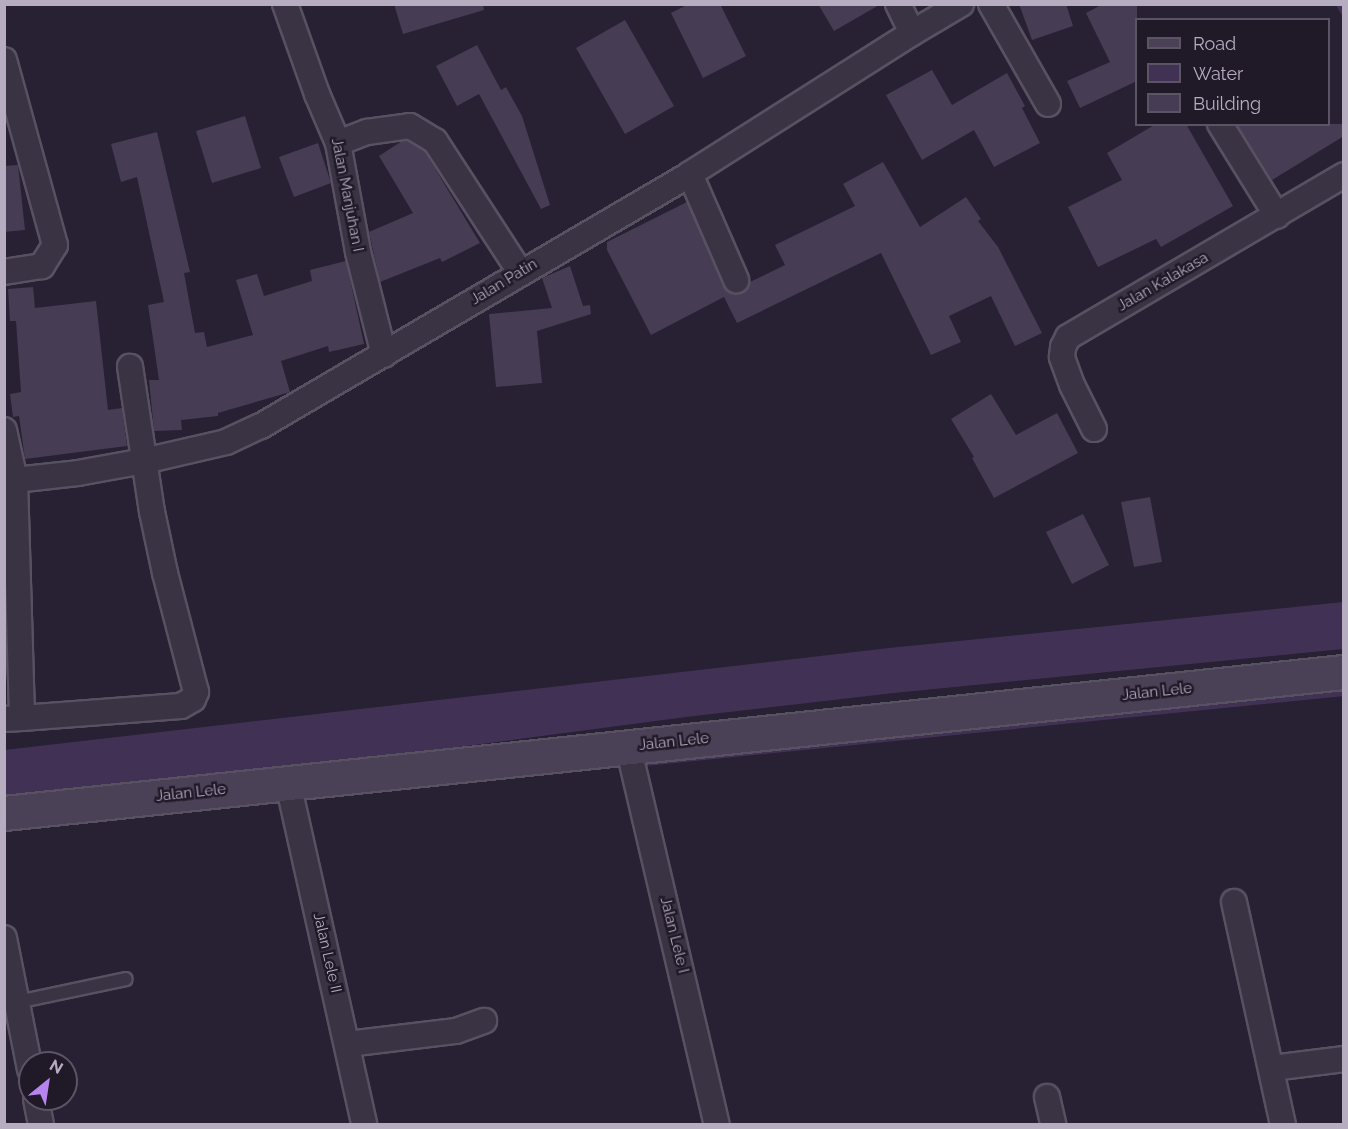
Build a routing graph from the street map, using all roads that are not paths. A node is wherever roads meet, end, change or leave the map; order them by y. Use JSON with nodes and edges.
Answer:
{"nodes":[{"id":1,"x":285,"y":4,"type":"edge"},
{"id":2,"x":898,"y":4,"type":"edge"},
{"id":3,"x":961,"y":4,"type":"edge"},
{"id":4,"x":991,"y":4,"type":"edge"},
{"id":5,"x":912,"y":33,"type":"junction"},
{"id":6,"x":4,"y":60,"type":"edge"},
{"id":7,"x":1048,"y":104,"type":"dead end"},
{"id":8,"x":1221,"y":126,"type":"edge"},
{"id":9,"x":338,"y":143,"type":"junction"},
{"id":10,"x":690,"y":174,"type":"junction"},
{"id":11,"x":1344,"y":175,"type":"edge"},
{"id":12,"x":1277,"y":216,"type":"junction"},
{"id":13,"x":4,"y":272,"type":"edge"},
{"id":14,"x":520,"y":272,"type":"junction"},
{"id":15,"x":736,"y":280,"type":"dead end"},
{"id":16,"x":384,"y":355,"type":"junction"},
{"id":17,"x":130,"y":367,"type":"dead end"},
{"id":18,"x":1094,"y":429,"type":"dead end"},
{"id":19,"x":4,"y":430,"type":"edge"},
{"id":20,"x":144,"y":461,"type":"junction"},
{"id":21,"x":15,"y":480,"type":"junction"},
{"id":22,"x":1344,"y":672,"type":"edge"},
{"id":23,"x":13,"y":719,"type":"edge"},
{"id":24,"x":628,"y":746,"type":"junction"},
{"id":25,"x":288,"y":783,"type":"junction"},
{"id":26,"x":4,"y":813,"type":"edge"},
{"id":27,"x":1234,"y":902,"type":"dead end"},
{"id":28,"x":4,"y":938,"type":"edge"},
{"id":29,"x":126,"y":979,"type":"dead end"},
{"id":30,"x":17,"y":1002,"type":"junction"},
{"id":31,"x":484,"y":1022,"type":"dead end"},
{"id":32,"x":348,"y":1044,"type":"junction"},
{"id":33,"x":27,"y":1051,"type":"edge"},
{"id":34,"x":1344,"y":1059,"type":"edge"},
{"id":35,"x":1272,"y":1068,"type":"junction"},
{"id":36,"x":1047,"y":1097,"type":"dead end"},
{"id":37,"x":364,"y":1125,"type":"edge"},
{"id":38,"x":717,"y":1125,"type":"edge"},
{"id":39,"x":1053,"y":1125,"type":"edge"},
{"id":40,"x":1282,"y":1125,"type":"edge"}],
"edges":[{"from":1,"to":9,"type":"street","name":"Jalan Manjuhan I"},
{"from":2,"to":5,"type":"street"},
{"from":3,"to":5,"type":"street","name":"Jalan Patin"},
{"from":4,"to":7,"type":"street"},
{"from":5,"to":10,"type":"street","name":"Jalan Patin"},
{"from":6,"to":13,"type":"street"},
{"from":8,"to":12,"type":"street"},
{"from":9,"to":14,"type":"street"},
{"from":9,"to":16,"type":"street","name":"Jalan Manjuhan I"},
{"from":10,"to":14,"type":"street","name":"Jalan Patin"},
{"from":10,"to":15,"type":"street"},
{"from":11,"to":12,"type":"street","name":"Jalan Kalakasa"},
{"from":12,"to":18,"type":"street","name":"Jalan Kalakasa"},
{"from":14,"to":16,"type":"street","name":"Jalan Patin"},
{"from":16,"to":20,"type":"street","name":"Jalan Patin"},
{"from":17,"to":20,"type":"street"},
{"from":19,"to":21,"type":"street"},
{"from":20,"to":21,"type":"street","name":"Jalan Patin"},
{"from":20,"to":23,"type":"street"},
{"from":21,"to":23,"type":"street"},
{"from":22,"to":24,"type":"main road","name":"Jalan Lele"},
{"from":24,"to":25,"type":"main road","name":"Jalan Lele"},
{"from":24,"to":38,"type":"street","name":"Jalan Lele I"},
{"from":25,"to":26,"type":"main road","name":"Jalan Lele"},
{"from":25,"to":32,"type":"street","name":"Jalan Lele II"},
{"from":27,"to":35,"type":"street"},
{"from":28,"to":30,"type":"street"},
{"from":29,"to":30,"type":"lane"},
{"from":30,"to":33,"type":"street"},
{"from":31,"to":32,"type":"street"},
{"from":32,"to":37,"type":"street","name":"Jalan Lele II"},
{"from":34,"to":35,"type":"street"},
{"from":35,"to":40,"type":"street"},
{"from":36,"to":39,"type":"street"}]}
